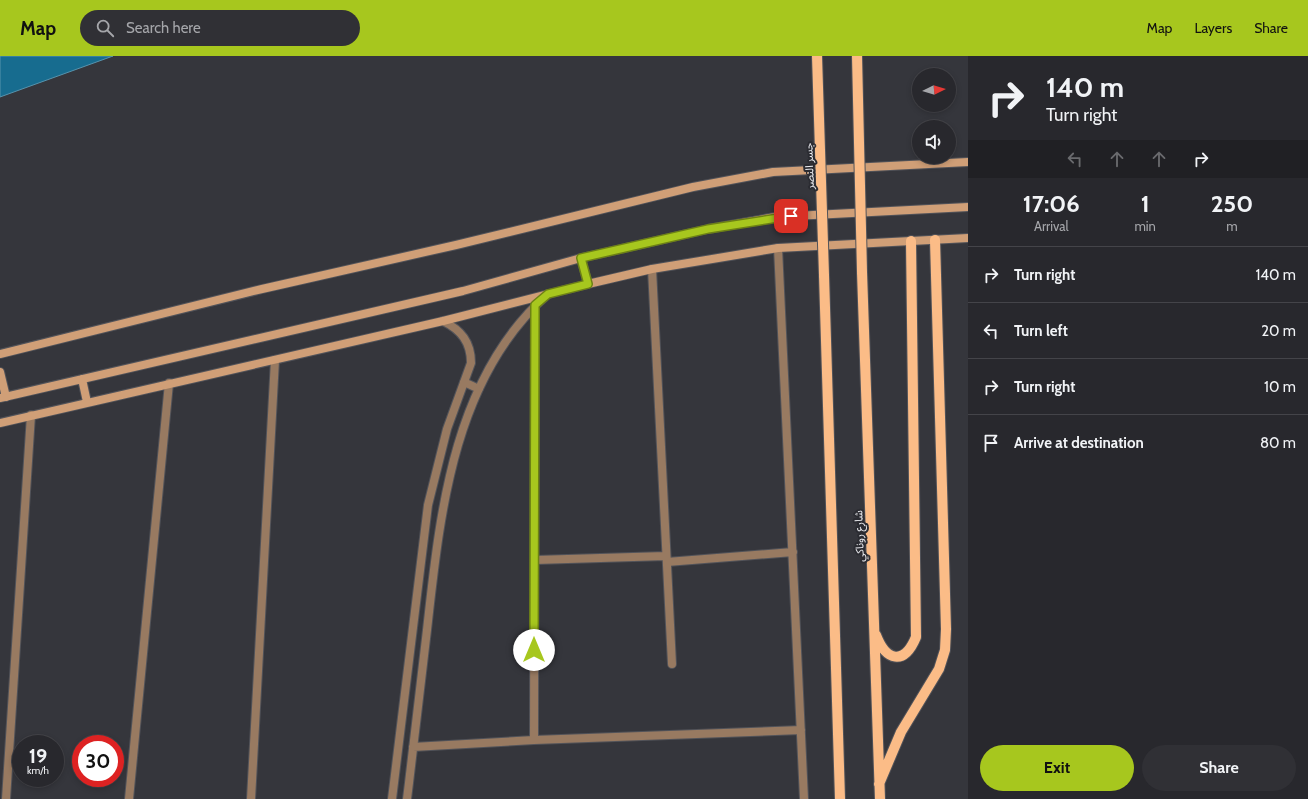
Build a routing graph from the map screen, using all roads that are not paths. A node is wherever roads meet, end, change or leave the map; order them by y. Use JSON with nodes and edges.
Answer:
{"nodes":[{"id":1,"x":817,"y":56,"type":"edge"},
{"id":2,"x":857,"y":56,"type":"edge"},
{"id":3,"x":968,"y":162,"type":"edge"},
{"id":4,"x":968,"y":207,"type":"edge"},
{"id":5,"x":968,"y":238,"type":"edge"},
{"id":6,"x":935,"y":240,"type":"junction"},
{"id":7,"x":911,"y":241,"type":"junction"},
{"id":8,"x":778,"y":248,"type":"junction"},
{"id":9,"x":581,"y":258,"type":"junction"},
{"id":10,"x":652,"y":269,"type":"junction"},
{"id":11,"x":588,"y":284,"type":"junction"},
{"id":12,"x":548,"y":294,"type":"junction"},
{"id":13,"x":535,"y":305,"type":"junction"},
{"id":14,"x":443,"y":321,"type":"junction"},
{"id":15,"x":0,"y":354,"type":"edge"},
{"id":16,"x":275,"y":360,"type":"junction"},
{"id":17,"x":0,"y":372,"type":"edge"},
{"id":18,"x":82,"y":379,"type":"junction"},
{"id":19,"x":464,"y":382,"type":"junction"},
{"id":20,"x":169,"y":383,"type":"junction"},
{"id":21,"x":479,"y":389,"type":"junction"},
{"id":22,"x":3,"y":397,"type":"edge"},
{"id":23,"x":87,"y":402,"type":"junction"},
{"id":24,"x":31,"y":415,"type":"junction"},
{"id":25,"x":0,"y":423,"type":"edge"},
{"id":26,"x":793,"y":552,"type":"junction"},
{"id":27,"x":667,"y":559,"type":"junction"},
{"id":28,"x":534,"y":560,"type":"junction"},
{"id":29,"x":874,"y":631,"type":"junction"},
{"id":30,"x":672,"y":664,"type":"dead end"},
{"id":31,"x":801,"y":730,"type":"junction"},
{"id":32,"x":534,"y":740,"type":"junction"},
{"id":33,"x":413,"y":747,"type":"junction"},
{"id":34,"x":879,"y":784,"type":"junction"},
{"id":35,"x":6,"y":799,"type":"edge"},
{"id":36,"x":129,"y":799,"type":"edge"},
{"id":37,"x":251,"y":799,"type":"edge"},
{"id":38,"x":392,"y":799,"type":"edge"},
{"id":39,"x":407,"y":799,"type":"edge"},
{"id":40,"x":804,"y":799,"type":"edge"},
{"id":41,"x":840,"y":799,"type":"edge"},
{"id":42,"x":880,"y":799,"type":"edge"}],
"edges":[{"from":1,"to":41,"type":"main road","name":"جسر النصر","bridge":true},
{"from":2,"to":29,"type":"main road","name":"شارع روناكي","bridge":true},
{"from":3,"to":15,"type":"street"},
{"from":4,"to":9,"type":"street"},
{"from":5,"to":6,"type":"street"},
{"from":6,"to":7,"type":"street"},
{"from":6,"to":34,"type":"main road"},
{"from":7,"to":8,"type":"street"},
{"from":7,"to":29,"type":"main road"},
{"from":8,"to":10,"type":"street"},
{"from":8,"to":26,"type":"street"},
{"from":9,"to":11,"type":"street"},
{"from":9,"to":18,"type":"street"},
{"from":10,"to":11,"type":"street"},
{"from":10,"to":27,"type":"street"},
{"from":11,"to":12,"type":"street"},
{"from":12,"to":13,"type":"street"},
{"from":12,"to":14,"type":"street"},
{"from":13,"to":21,"type":"street"},
{"from":13,"to":28,"type":"street"},
{"from":14,"to":16,"type":"street"},
{"from":14,"to":19,"type":"street"},
{"from":16,"to":20,"type":"street"},
{"from":16,"to":37,"type":"street"},
{"from":17,"to":22,"type":"street"},
{"from":18,"to":22,"type":"street"},
{"from":18,"to":23,"type":"street"},
{"from":19,"to":21,"type":"street"},
{"from":19,"to":38,"type":"street"},
{"from":20,"to":23,"type":"street"},
{"from":20,"to":36,"type":"street"},
{"from":21,"to":33,"type":"street"},
{"from":23,"to":24,"type":"street"},
{"from":24,"to":25,"type":"street"},
{"from":24,"to":35,"type":"street"},
{"from":26,"to":27,"type":"street"},
{"from":26,"to":31,"type":"street"},
{"from":27,"to":28,"type":"street"},
{"from":27,"to":30,"type":"street"},
{"from":28,"to":32,"type":"street"},
{"from":29,"to":34,"type":"main road","name":"شارع روناكي"},
{"from":31,"to":32,"type":"street"},
{"from":31,"to":40,"type":"street"},
{"from":32,"to":33,"type":"street"},
{"from":33,"to":39,"type":"street"},
{"from":34,"to":42,"type":"main road","name":"شارع روناكي"}]}
